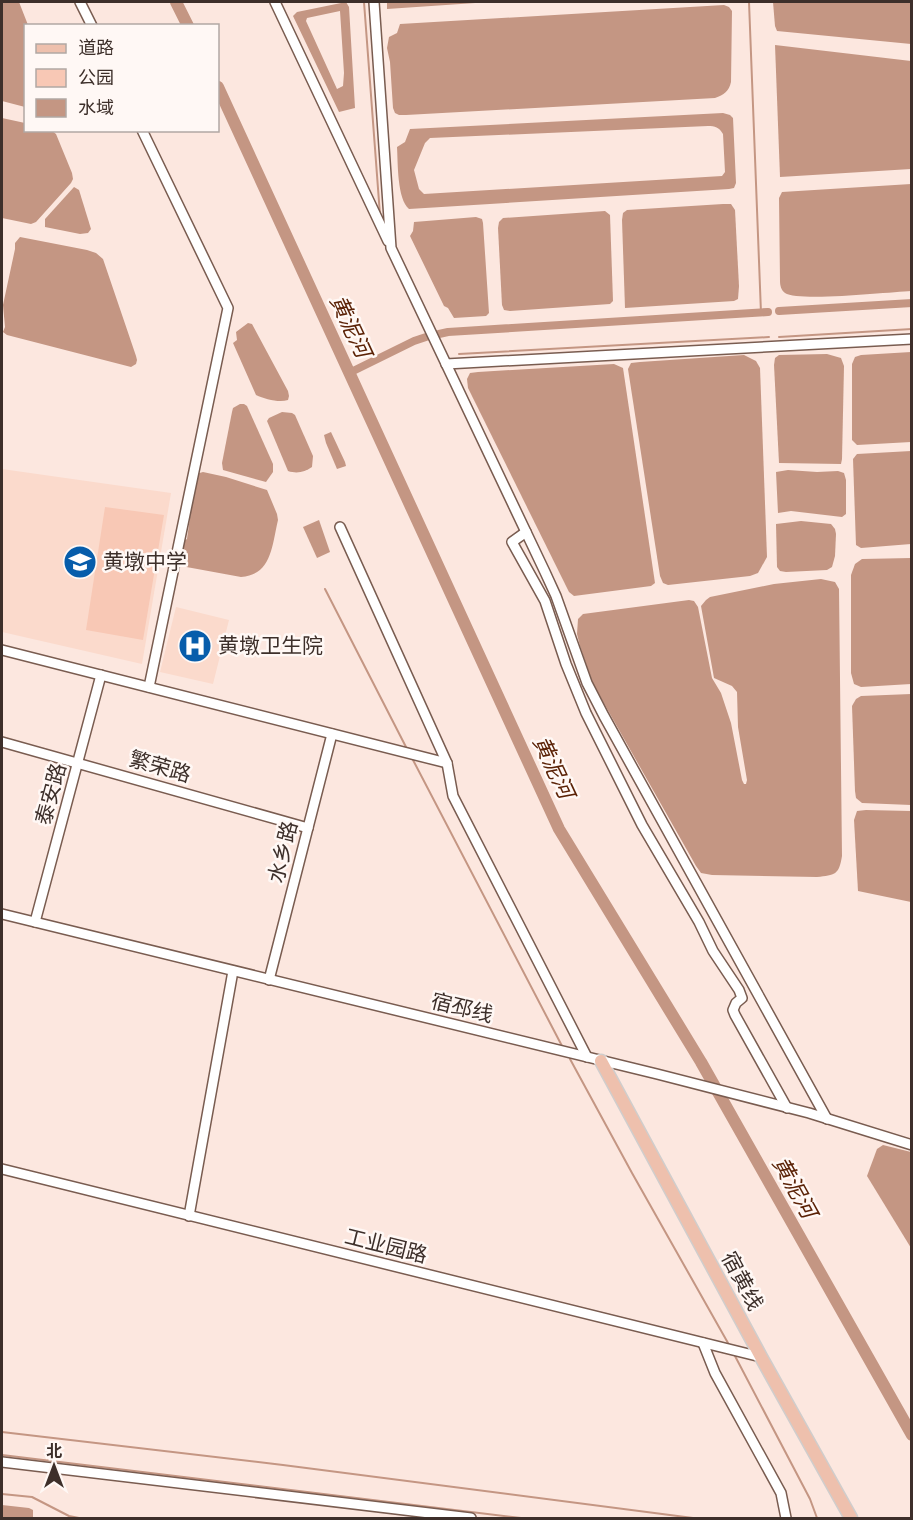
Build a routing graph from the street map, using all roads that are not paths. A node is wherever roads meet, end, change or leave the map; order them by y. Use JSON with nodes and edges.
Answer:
{"nodes":[{"id":1,"x":80,"y":2,"type":"edge"},
{"id":2,"x":275,"y":2,"type":"edge"},
{"id":3,"x":374,"y":2,"type":"edge"},
{"id":4,"x":91,"y":24,"type":"edge"},
{"id":5,"x":143,"y":132,"type":"edge"},
{"id":6,"x":391,"y":248,"type":"junction"},
{"id":7,"x":912,"y":339,"type":"edge"},
{"id":8,"x":446,"y":364,"type":"junction"},
{"id":9,"x":340,"y":527,"type":"dead end"},
{"id":10,"x":526,"y":532,"type":"junction"},
{"id":11,"x":556,"y":596,"type":"junction"},
{"id":12,"x":545,"y":601,"type":"junction"},
{"id":13,"x":2,"y":650,"type":"edge"},
{"id":14,"x":101,"y":675,"type":"junction"},
{"id":15,"x":149,"y":687,"type":"junction"},
{"id":16,"x":332,"y":734,"type":"junction"},
{"id":17,"x":2,"y":742,"type":"edge"},
{"id":18,"x":78,"y":763,"type":"junction"},
{"id":19,"x":447,"y":763,"type":"junction"},
{"id":20,"x":308,"y":828,"type":"junction"},
{"id":21,"x":2,"y":914,"type":"edge"},
{"id":22,"x":35,"y":922,"type":"junction"},
{"id":23,"x":233,"y":971,"type":"junction"},
{"id":24,"x":269,"y":980,"type":"junction"},
{"id":25,"x":587,"y":1058,"type":"junction"},
{"id":26,"x":600,"y":1061,"type":"junction"},
{"id":27,"x":788,"y":1108,"type":"junction"},
{"id":28,"x":827,"y":1119,"type":"junction"},
{"id":29,"x":912,"y":1145,"type":"edge"},
{"id":30,"x":2,"y":1169,"type":"edge"},
{"id":31,"x":189,"y":1216,"type":"junction"},
{"id":32,"x":704,"y":1343,"type":"junction"},
{"id":33,"x":761,"y":1357,"type":"junction"},
{"id":34,"x":2,"y":1462,"type":"edge"},
{"id":35,"x":471,"y":1518,"type":"edge"},
{"id":36,"x":786,"y":1518,"type":"edge"},
{"id":37,"x":851,"y":1518,"type":"edge"}],
"edges":[{"from":1,"to":4,"type":"street"},
{"from":2,"to":6,"type":"street"},
{"from":3,"to":6,"type":"street"},
{"from":5,"to":15,"type":"street"},
{"from":6,"to":8,"type":"street"},
{"from":7,"to":8,"type":"street"},
{"from":8,"to":10,"type":"street"},
{"from":9,"to":19,"type":"street"},
{"from":10,"to":11,"type":"street"},
{"from":10,"to":12,"type":"street"},
{"from":11,"to":12,"type":"street"},
{"from":11,"to":28,"type":"street"},
{"from":12,"to":27,"type":"street"},
{"from":13,"to":14,"type":"street"},
{"from":14,"to":15,"type":"street"},
{"from":14,"to":18,"type":"street","name":"泰安路"},
{"from":15,"to":16,"type":"street"},
{"from":16,"to":19,"type":"street"},
{"from":16,"to":20,"type":"street","name":"水乡路"},
{"from":17,"to":18,"type":"street","name":"繁荣路"},
{"from":18,"to":20,"type":"street","name":"繁荣路"},
{"from":18,"to":22,"type":"street","name":"泰安路"},
{"from":19,"to":25,"type":"street"},
{"from":20,"to":24,"type":"street","name":"水乡路"},
{"from":21,"to":22,"type":"street","name":"宿邳线"},
{"from":22,"to":23,"type":"street","name":"宿邳线"},
{"from":23,"to":24,"type":"street","name":"宿邳线"},
{"from":23,"to":31,"type":"street"},
{"from":24,"to":25,"type":"street","name":"宿邳线"},
{"from":25,"to":26,"type":"street","name":"宿邳线"},
{"from":26,"to":27,"type":"street","name":"宿邳线"},
{"from":26,"to":33,"type":"main road","name":"宿黄线"},
{"from":27,"to":28,"type":"street","name":"宿邳线"},
{"from":28,"to":29,"type":"street","name":"宿邳线"},
{"from":30,"to":31,"type":"street","name":"工业园路"},
{"from":31,"to":32,"type":"street","name":"工业园路"},
{"from":32,"to":33,"type":"street","name":"工业园路"},
{"from":32,"to":36,"type":"street"},
{"from":33,"to":37,"type":"main road","name":"宿黄线"},
{"from":34,"to":35,"type":"street"}]}
